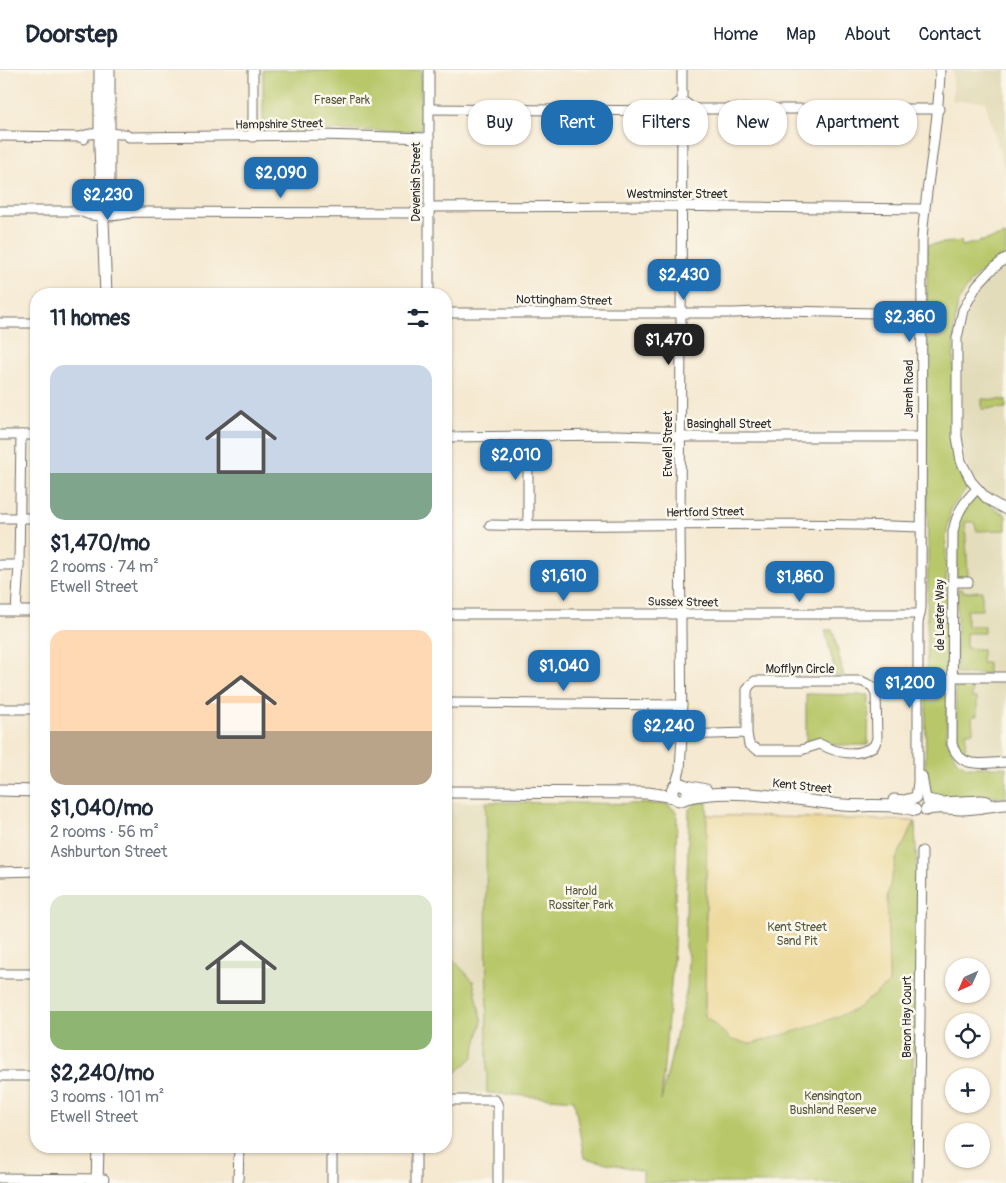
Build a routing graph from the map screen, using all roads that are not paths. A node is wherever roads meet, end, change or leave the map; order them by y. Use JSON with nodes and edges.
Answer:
{"nodes":[{"id":1,"x":100,"y":70,"type":"edge"},
{"id":2,"x":109,"y":70,"type":"edge"},
{"id":3,"x":253,"y":70,"type":"edge"},
{"id":4,"x":429,"y":70,"type":"edge"},
{"id":5,"x":682,"y":70,"type":"edge"},
{"id":6,"x":940,"y":70,"type":"edge"},
{"id":7,"x":682,"y":100,"type":"edge"},
{"id":8,"x":430,"y":109,"type":"junction"},
{"id":9,"x":708,"y":109,"type":"edge"},
{"id":10,"x":939,"y":109,"type":"junction"},
{"id":11,"x":623,"y":111,"type":"edge"},
{"id":12,"x":0,"y":136,"type":"edge"},
{"id":13,"x":253,"y":136,"type":"junction"},
{"id":14,"x":104,"y":137,"type":"junction"},
{"id":15,"x":429,"y":138,"type":"junction"},
{"id":16,"x":682,"y":145,"type":"edge"},
{"id":17,"x":681,"y":207,"type":"junction"},
{"id":18,"x":924,"y":209,"type":"junction"},
{"id":19,"x":429,"y":210,"type":"junction"},
{"id":20,"x":0,"y":211,"type":"edge"},
{"id":21,"x":106,"y":212,"type":"junction"},
{"id":22,"x":1006,"y":258,"type":"edge"},
{"id":23,"x":106,"y":288,"type":"edge"},
{"id":24,"x":112,"y":288,"type":"edge"},
{"id":25,"x":429,"y":288,"type":"edge"},
{"id":26,"x":452,"y":313,"type":"edge"},
{"id":27,"x":681,"y":313,"type":"junction"},
{"id":28,"x":922,"y":314,"type":"junction"},
{"id":29,"x":0,"y":323,"type":"edge"},
{"id":30,"x":30,"y":323,"type":"edge"},
{"id":31,"x":0,"y":435,"type":"edge"},
{"id":32,"x":21,"y":435,"type":"junction"},
{"id":33,"x":30,"y":435,"type":"edge"},
{"id":34,"x":528,"y":436,"type":"junction"},
{"id":35,"x":681,"y":436,"type":"junction"},
{"id":36,"x":452,"y":437,"type":"edge"},
{"id":37,"x":921,"y":437,"type":"junction"},
{"id":38,"x":978,"y":489,"type":"junction"},
{"id":39,"x":1006,"y":510,"type":"edge"},
{"id":40,"x":0,"y":518,"type":"edge"},
{"id":41,"x":20,"y":518,"type":"junction"},
{"id":42,"x":30,"y":518,"type":"edge"},
{"id":43,"x":490,"y":525,"type":"dead end"},
{"id":44,"x":528,"y":526,"type":"junction"},
{"id":45,"x":680,"y":526,"type":"junction"},
{"id":46,"x":921,"y":527,"type":"junction"},
{"id":47,"x":0,"y":565,"type":"edge"},
{"id":48,"x":19,"y":565,"type":"junction"},
{"id":49,"x":953,"y":582,"type":"junction"},
{"id":50,"x":968,"y":582,"type":"dead end"},
{"id":51,"x":0,"y":611,"type":"edge"},
{"id":52,"x":16,"y":611,"type":"junction"},
{"id":53,"x":30,"y":611,"type":"edge"},
{"id":54,"x":452,"y":614,"type":"edge"},
{"id":55,"x":681,"y":615,"type":"junction"},
{"id":56,"x":920,"y":616,"type":"junction"},
{"id":57,"x":952,"y":677,"type":"junction"},
{"id":58,"x":1006,"y":677,"type":"edge"},
{"id":59,"x":452,"y":703,"type":"edge"},
{"id":60,"x":682,"y":705,"type":"junction"},
{"id":61,"x":0,"y":709,"type":"edge"},
{"id":62,"x":30,"y":709,"type":"edge"},
{"id":63,"x":747,"y":733,"type":"junction"},
{"id":64,"x":682,"y":734,"type":"junction"},
{"id":65,"x":1006,"y":762,"type":"edge"},
{"id":66,"x":0,"y":790,"type":"edge"},
{"id":67,"x":680,"y":790,"type":"junction"},
{"id":68,"x":30,"y":791,"type":"edge"},
{"id":69,"x":452,"y":792,"type":"edge"},
{"id":70,"x":920,"y":802,"type":"junction"},
{"id":71,"x":1001,"y":805,"type":"edge"},
{"id":72,"x":922,"y":851,"type":"dead end"},
{"id":73,"x":30,"y":871,"type":"edge"},
{"id":74,"x":0,"y":872,"type":"edge"},
{"id":75,"x":0,"y":974,"type":"edge"},
{"id":76,"x":30,"y":974,"type":"edge"},
{"id":77,"x":0,"y":1076,"type":"edge"},
{"id":78,"x":30,"y":1076,"type":"edge"},
{"id":79,"x":452,"y":1100,"type":"edge"},
{"id":80,"x":99,"y":1153,"type":"edge"},
{"id":81,"x":103,"y":1153,"type":"edge"},
{"id":82,"x":238,"y":1153,"type":"edge"},
{"id":83,"x":332,"y":1153,"type":"edge"},
{"id":84,"x":416,"y":1153,"type":"edge"},
{"id":85,"x":0,"y":1178,"type":"edge"},
{"id":86,"x":101,"y":1181,"type":"edge"},
{"id":87,"x":238,"y":1183,"type":"edge"},
{"id":88,"x":332,"y":1183,"type":"edge"},
{"id":89,"x":416,"y":1183,"type":"edge"},
{"id":90,"x":498,"y":1183,"type":"edge"},
{"id":91,"x":918,"y":1183,"type":"edge"}],
"edges":[{"from":1,"to":14,"type":"main road"},
{"from":2,"to":14,"type":"main road"},
{"from":3,"to":13,"type":"street"},
{"from":4,"to":8,"type":"street","name":"Devenish Street"},
{"from":5,"to":7,"type":"street"},
{"from":6,"to":10,"type":"street","name":"Jarrah Road"},
{"from":8,"to":11,"type":"street"},
{"from":8,"to":15,"type":"street","name":"Devenish Street"},
{"from":9,"to":10,"type":"street"},
{"from":10,"to":18,"type":"street","name":"Jarrah Road"},
{"from":12,"to":14,"type":"street","name":"Hampshire Street"},
{"from":13,"to":14,"type":"street","name":"Hampshire Street"},
{"from":13,"to":15,"type":"street","name":"Hampshire Street"},
{"from":14,"to":21,"type":"main road"},
{"from":15,"to":19,"type":"street","name":"Devenish Street"},
{"from":16,"to":17,"type":"street","name":"Etwell Street"},
{"from":17,"to":18,"type":"street","name":"Westminster Street"},
{"from":17,"to":19,"type":"street","name":"Westminster Street"},
{"from":17,"to":27,"type":"street","name":"Etwell Street"},
{"from":18,"to":28,"type":"street","name":"Jarrah Road"},
{"from":19,"to":21,"type":"street","name":"Westminster Street"},
{"from":19,"to":25,"type":"street","name":"Devenish Street"},
{"from":20,"to":21,"type":"street","name":"Westminster Street"},
{"from":21,"to":23,"type":"main road"},
{"from":21,"to":24,"type":"main road"},
{"from":22,"to":38,"type":"street"},
{"from":26,"to":27,"type":"street","name":"Nottingham Street"},
{"from":27,"to":28,"type":"street","name":"Nottingham Street"},
{"from":27,"to":35,"type":"street","name":"Etwell Street"},
{"from":28,"to":37,"type":"street","name":"Jarrah Road"},
{"from":29,"to":30,"type":"street"},
{"from":31,"to":32,"type":"street"},
{"from":32,"to":33,"type":"street"},
{"from":32,"to":41,"type":"street"},
{"from":34,"to":35,"type":"street","name":"Basinghall Street"},
{"from":34,"to":36,"type":"street","name":"Basinghall Street"},
{"from":34,"to":44,"type":"street"},
{"from":35,"to":37,"type":"street","name":"Basinghall Street"},
{"from":35,"to":45,"type":"street","name":"Etwell Street"},
{"from":37,"to":46,"type":"street","name":"Jarrah Road"},
{"from":38,"to":39,"type":"street"},
{"from":38,"to":49,"type":"street","name":"de Laeter Way"},
{"from":40,"to":41,"type":"street"},
{"from":41,"to":42,"type":"street"},
{"from":41,"to":48,"type":"street"},
{"from":43,"to":44,"type":"street","name":"Hertford Street"},
{"from":44,"to":45,"type":"street","name":"Hertford Street"},
{"from":45,"to":46,"type":"street","name":"Hertford Street"},
{"from":45,"to":55,"type":"street","name":"Etwell Street"},
{"from":46,"to":56,"type":"street","name":"Jarrah Road"},
{"from":47,"to":48,"type":"street"},
{"from":48,"to":52,"type":"street"},
{"from":49,"to":50,"type":"street"},
{"from":49,"to":57,"type":"street","name":"de Laeter Way"},
{"from":51,"to":52,"type":"street"},
{"from":52,"to":53,"type":"street"},
{"from":54,"to":55,"type":"street","name":"Sussex Street"},
{"from":55,"to":56,"type":"street","name":"Sussex Street"},
{"from":55,"to":60,"type":"street","name":"Etwell Street"},
{"from":56,"to":70,"type":"street","name":"Jarrah Road"},
{"from":57,"to":58,"type":"street"},
{"from":57,"to":65,"type":"street","name":"de Laeter Way"},
{"from":59,"to":60,"type":"street"},
{"from":60,"to":64,"type":"street","name":"Etwell Street"},
{"from":61,"to":62,"type":"street"},
{"from":63,"to":63,"type":"street","name":"Mofflyn Circle"},
{"from":63,"to":64,"type":"street"},
{"from":64,"to":67,"type":"street","name":"Etwell Street"},
{"from":66,"to":68,"type":"main road"},
{"from":67,"to":69,"type":"main road","name":"Kent Street"},
{"from":67,"to":70,"type":"main road","name":"Kent Street"},
{"from":70,"to":71,"type":"main road","name":"Kent Street"},
{"from":72,"to":91,"type":"street","name":"Baron Hay Court"},
{"from":73,"to":74,"type":"street"},
{"from":75,"to":76,"type":"street"},
{"from":77,"to":78,"type":"street"},
{"from":79,"to":90,"type":"street"},
{"from":80,"to":86,"type":"main road"},
{"from":81,"to":86,"type":"main road"},
{"from":82,"to":87,"type":"street"},
{"from":83,"to":88,"type":"street"},
{"from":84,"to":89,"type":"street"},
{"from":85,"to":86,"type":"street"}]}
